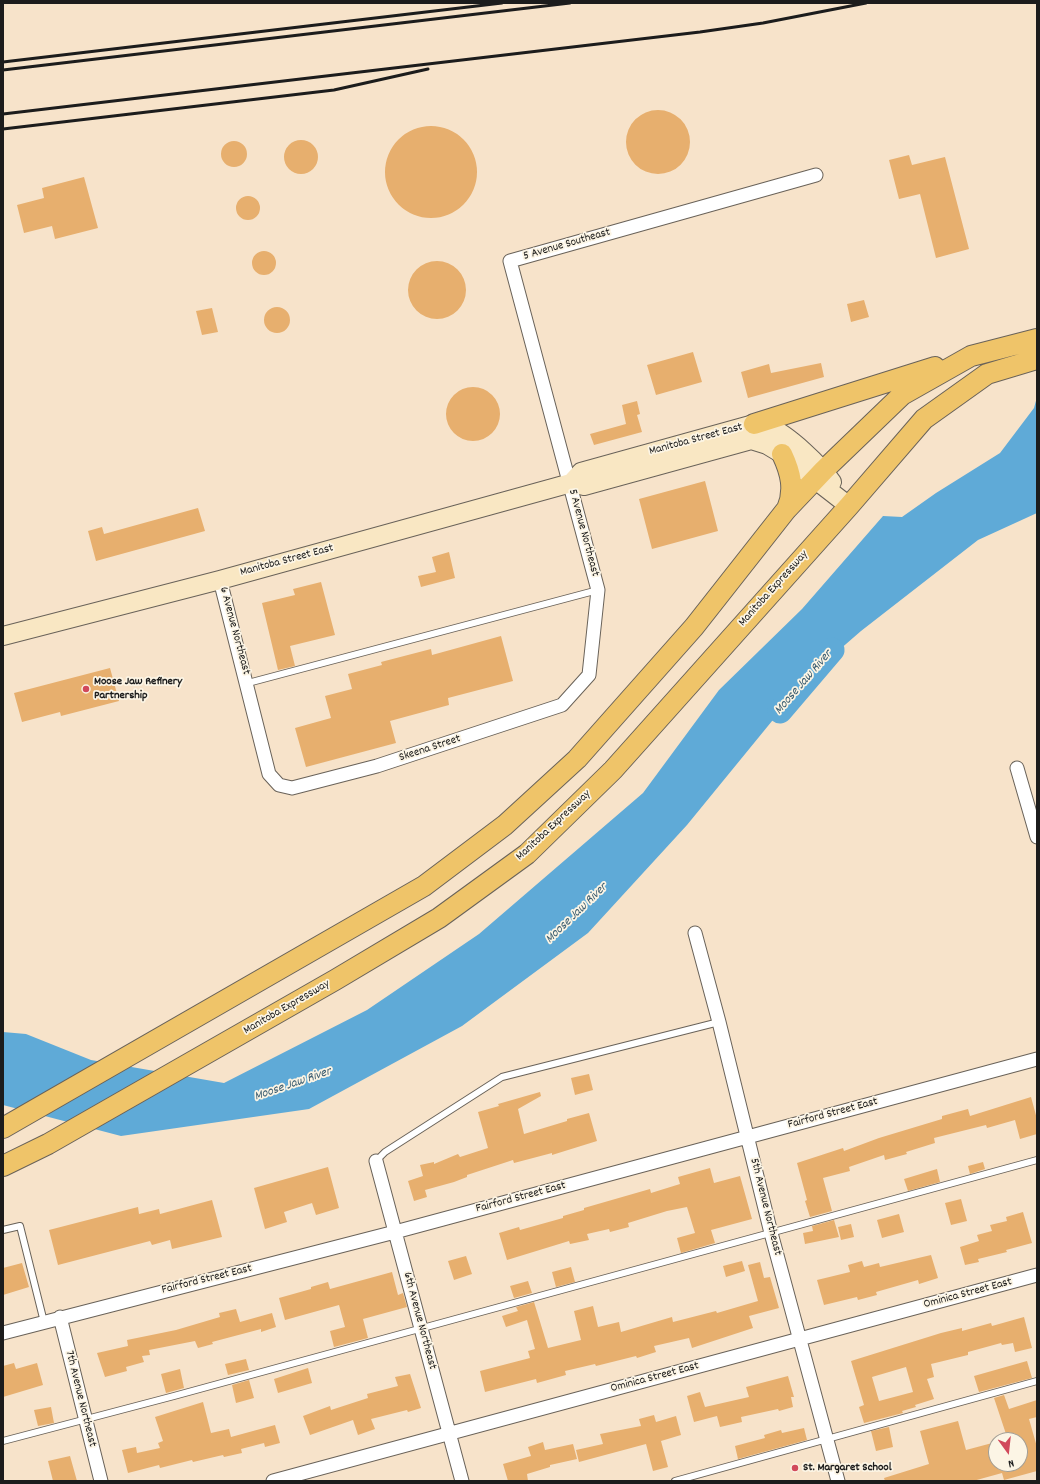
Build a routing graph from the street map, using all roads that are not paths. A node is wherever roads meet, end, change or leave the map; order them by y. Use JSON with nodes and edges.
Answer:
{"nodes":[{"id":1,"x":816,"y":175,"type":"dead end"},
{"id":2,"x":1037,"y":339,"type":"edge"},
{"id":3,"x":971,"y":356,"type":"junction"},
{"id":4,"x":1004,"y":358,"type":"junction"},
{"id":5,"x":1037,"y":359,"type":"edge"},
{"id":6,"x":754,"y":424,"type":"junction"},
{"id":7,"x":782,"y":454,"type":"junction"},
{"id":8,"x":819,"y":475,"type":"junction"},
{"id":9,"x":570,"y":479,"type":"junction"},
{"id":10,"x":849,"y":506,"type":"junction"},
{"id":11,"x":786,"y":510,"type":"junction"},
{"id":12,"x":220,"y":580,"type":"junction"},
{"id":13,"x":598,"y":590,"type":"junction"},
{"id":14,"x":3,"y":636,"type":"edge"},
{"id":15,"x":248,"y":683,"type":"junction"},
{"id":16,"x":1017,"y":768,"type":"dead end"},
{"id":17,"x":1037,"y":837,"type":"edge"},
{"id":18,"x":695,"y":933,"type":"dead end"},
{"id":19,"x":719,"y":1022,"type":"junction"},
{"id":20,"x":1037,"y":1059,"type":"edge"},
{"id":21,"x":3,"y":1128,"type":"edge"},
{"id":22,"x":748,"y":1137,"type":"junction"},
{"id":23,"x":1037,"y":1160,"type":"edge"},
{"id":24,"x":376,"y":1161,"type":"joint"},
{"id":25,"x":3,"y":1166,"type":"edge"},
{"id":26,"x":3,"y":1230,"type":"edge"},
{"id":27,"x":395,"y":1232,"type":"junction"},
{"id":28,"x":771,"y":1233,"type":"junction"},
{"id":29,"x":1037,"y":1275,"type":"edge"},
{"id":30,"x":60,"y":1317,"type":"junction"},
{"id":31,"x":44,"y":1322,"type":"junction"},
{"id":32,"x":421,"y":1328,"type":"junction"},
{"id":33,"x":3,"y":1333,"type":"edge"},
{"id":34,"x":800,"y":1339,"type":"junction"},
{"id":35,"x":1037,"y":1381,"type":"edge"},
{"id":36,"x":85,"y":1419,"type":"junction"},
{"id":37,"x":450,"y":1433,"type":"junction"},
{"id":38,"x":827,"y":1440,"type":"junction"},
{"id":39,"x":3,"y":1441,"type":"edge"},
{"id":40,"x":101,"y":1481,"type":"edge"},
{"id":41,"x":273,"y":1481,"type":"edge"},
{"id":42,"x":462,"y":1481,"type":"edge"},
{"id":43,"x":675,"y":1481,"type":"edge"},
{"id":44,"x":838,"y":1481,"type":"edge"}],
"edges":[{"from":1,"to":9,"type":"street","name":"5 Avenue Southeast"},
{"from":2,"to":4,"type":"main road"},
{"from":3,"to":4,"type":"main road"},
{"from":3,"to":6,"type":"main road"},
{"from":3,"to":8,"type":"main road"},
{"from":4,"to":5,"type":"main road"},
{"from":4,"to":10,"type":"main road","name":"Manitoba Expressway"},
{"from":6,"to":8,"type":"street","name":"Manitoba Street East"},
{"from":6,"to":9,"type":"street","name":"Manitoba Street East"},
{"from":7,"to":8,"type":"street","name":"Manitoba Street East"},
{"from":7,"to":9,"type":"street","name":"Manitoba Street East"},
{"from":7,"to":11,"type":"main road"},
{"from":8,"to":10,"type":"street","name":"Manitoba Street East"},
{"from":8,"to":11,"type":"main road"},
{"from":9,"to":12,"type":"street","name":"Manitoba Street East"},
{"from":9,"to":13,"type":"street","name":"5 Avenue Northeast"},
{"from":10,"to":25,"type":"main road","name":"Manitoba Expressway"},
{"from":11,"to":21,"type":"main road"},
{"from":12,"to":14,"type":"street","name":"Manitoba Street East"},
{"from":12,"to":15,"type":"street","name":"6 Avenue Northeast"},
{"from":13,"to":15,"type":"lane"},
{"from":13,"to":15,"type":"street","name":"Skeena Street"},
{"from":16,"to":17,"type":"street"},
{"from":18,"to":19,"type":"street","name":"5th Avenue Northeast"},
{"from":19,"to":22,"type":"street","name":"5th Avenue Northeast"},
{"from":19,"to":24,"type":"lane"},
{"from":20,"to":22,"type":"street","name":"Fairford Street East"},
{"from":22,"to":27,"type":"street","name":"Fairford Street East"},
{"from":22,"to":28,"type":"street","name":"5th Avenue Northeast"},
{"from":23,"to":28,"type":"lane"},
{"from":24,"to":27,"type":"street","name":"6th Avenue Northeast"},
{"from":26,"to":31,"type":"lane"},
{"from":27,"to":30,"type":"street","name":"Fairford Street East"},
{"from":27,"to":32,"type":"street","name":"6th Avenue Northeast"},
{"from":28,"to":32,"type":"lane"},
{"from":28,"to":34,"type":"street","name":"5th Avenue Northeast"},
{"from":29,"to":34,"type":"street","name":"Ominica Street East"},
{"from":30,"to":31,"type":"street","name":"Fairford Street East"},
{"from":30,"to":36,"type":"street","name":"7th Avenue Northeast"},
{"from":31,"to":33,"type":"street","name":"Fairford Street East"},
{"from":32,"to":36,"type":"lane"},
{"from":32,"to":37,"type":"street","name":"6th Avenue Northeast"},
{"from":34,"to":37,"type":"street","name":"Ominica Street East"},
{"from":34,"to":38,"type":"street","name":"5th Avenue Northeast"},
{"from":35,"to":38,"type":"lane"},
{"from":36,"to":39,"type":"lane"},
{"from":36,"to":40,"type":"street","name":"7th Avenue Northeast"},
{"from":37,"to":41,"type":"street","name":"Ominica Street East"},
{"from":37,"to":42,"type":"street","name":"6th Avenue Northeast"},
{"from":38,"to":43,"type":"lane"},
{"from":38,"to":44,"type":"street","name":"5th Avenue Northeast"}]}
